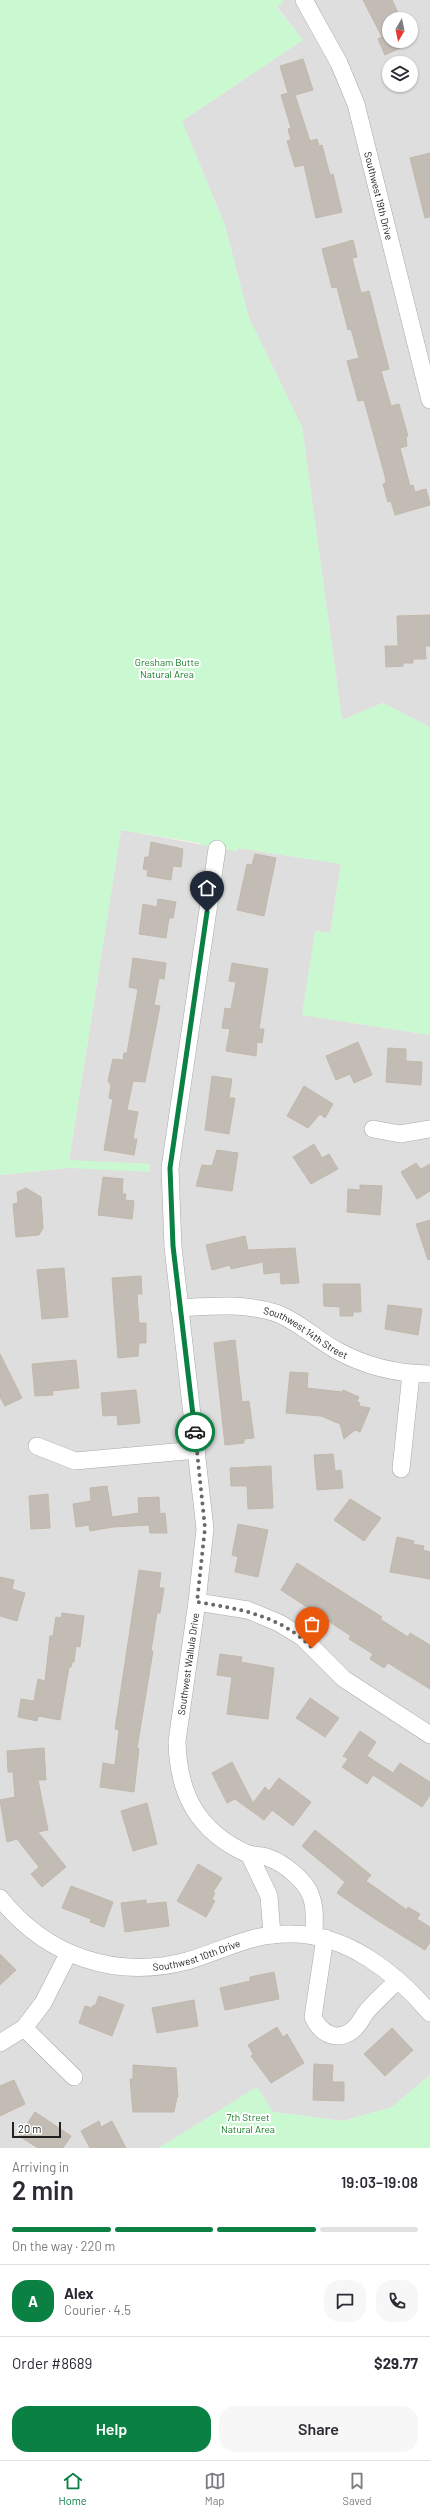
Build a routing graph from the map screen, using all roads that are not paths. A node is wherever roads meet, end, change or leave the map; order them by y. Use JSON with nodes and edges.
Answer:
{"nodes":[{"id":1,"x":304,"y":0,"type":"edge"},
{"id":2,"x":430,"y":400,"type":"edge"},
{"id":3,"x":217,"y":849,"type":"dead end"},
{"id":4,"x":373,"y":1129,"type":"dead end"},
{"id":5,"x":430,"y":1129,"type":"edge"},
{"id":6,"x":179,"y":1308,"type":"junction"},
{"id":7,"x":411,"y":1374,"type":"junction"},
{"id":8,"x":430,"y":1374,"type":"edge"},
{"id":9,"x":38,"y":1446,"type":"dead end"},
{"id":10,"x":197,"y":1450,"type":"junction"},
{"id":11,"x":401,"y":1469,"type":"dead end"},
{"id":12,"x":197,"y":1602,"type":"junction"},
{"id":13,"x":430,"y":1735,"type":"edge"},
{"id":14,"x":249,"y":1854,"type":"junction"},
{"id":15,"x":0,"y":1898,"type":"edge"},
{"id":16,"x":272,"y":1935,"type":"junction"},
{"id":17,"x":319,"y":1937,"type":"junction"},
{"id":18,"x":68,"y":1954,"type":"junction"},
{"id":19,"x":398,"y":1980,"type":"junction"},
{"id":20,"x":430,"y":2013,"type":"edge"},
{"id":21,"x":24,"y":2028,"type":"junction"},
{"id":22,"x":0,"y":2043,"type":"edge"},
{"id":23,"x":74,"y":2077,"type":"dead end"}],
"edges":[{"from":1,"to":2,"type":"street","name":"Southwest 19th Drive"},
{"from":3,"to":6,"type":"street","name":"Southwest Wallula Drive"},
{"from":4,"to":5,"type":"street"},
{"from":6,"to":7,"type":"street","name":"Southwest 14th Street"},
{"from":6,"to":10,"type":"street","name":"Southwest Wallula Drive"},
{"from":7,"to":8,"type":"street","name":"Southwest 14th Street"},
{"from":7,"to":11,"type":"street"},
{"from":9,"to":10,"type":"street"},
{"from":10,"to":12,"type":"street","name":"Southwest Wallula Drive"},
{"from":12,"to":13,"type":"street"},
{"from":12,"to":14,"type":"street","name":"Southwest Wallula Drive"},
{"from":14,"to":16,"type":"street"},
{"from":14,"to":17,"type":"street","name":"Southwest Wallula Drive"},
{"from":15,"to":18,"type":"street","name":"Southwest 10th Drive"},
{"from":16,"to":17,"type":"street","name":"Southwest 10th Drive"},
{"from":16,"to":18,"type":"street","name":"Southwest 10th Drive"},
{"from":17,"to":19,"type":"street","name":"Southwest 10th Drive"},
{"from":17,"to":19,"type":"street"},
{"from":18,"to":21,"type":"street"},
{"from":19,"to":20,"type":"street","name":"Southwest 10th Drive"},
{"from":21,"to":22,"type":"street"},
{"from":21,"to":23,"type":"street"}]}
